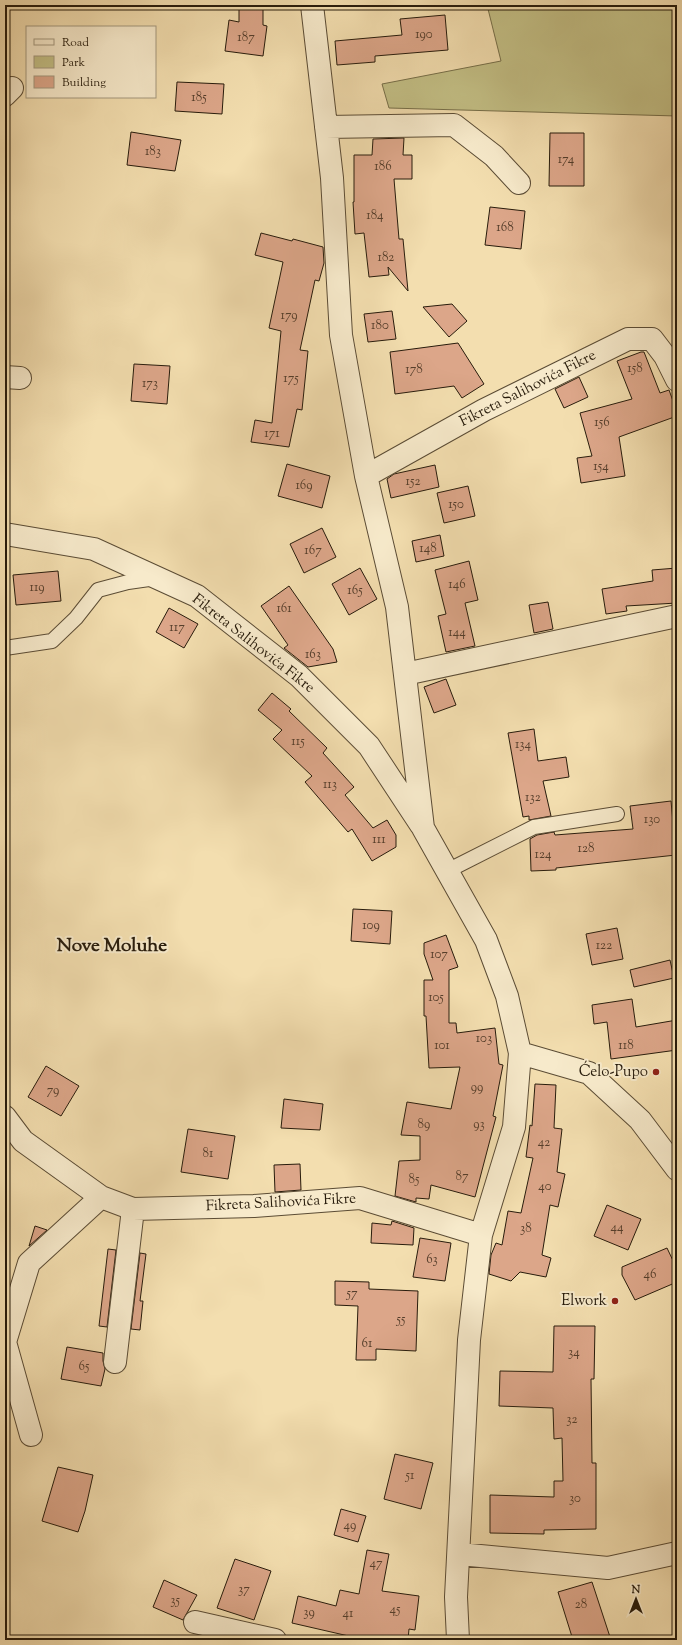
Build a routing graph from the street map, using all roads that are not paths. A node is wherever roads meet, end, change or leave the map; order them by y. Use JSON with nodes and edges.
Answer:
{"nodes":[{"id":1,"x":312,"y":5,"type":"edge"},
{"id":2,"x":326,"y":128,"type":"junction"},
{"id":3,"x":519,"y":183,"type":"dead end"},
{"id":4,"x":677,"y":380,"type":"edge"},
{"id":5,"x":366,"y":476,"type":"junction"},
{"id":6,"x":5,"y":534,"type":"edge"},
{"id":7,"x":157,"y":578,"type":"junction"},
{"id":8,"x":677,"y":616,"type":"edge"},
{"id":9,"x":5,"y":648,"type":"edge"},
{"id":10,"x":405,"y":674,"type":"junction"},
{"id":11,"x":617,"y":814,"type":"dead end"},
{"id":12,"x":423,"y":828,"type":"junction"},
{"id":13,"x":447,"y":871,"type":"junction"},
{"id":14,"x":520,"y":1053,"type":"junction"},
{"id":15,"x":5,"y":1117,"type":"edge"},
{"id":16,"x":677,"y":1169,"type":"edge"},
{"id":17,"x":102,"y":1197,"type":"junction"},
{"id":18,"x":132,"y":1209,"type":"junction"},
{"id":19,"x":480,"y":1235,"type":"junction"},
{"id":20,"x":5,"y":1342,"type":"edge"},
{"id":21,"x":115,"y":1362,"type":"dead end"},
{"id":22,"x":31,"y":1435,"type":"dead end"},
{"id":23,"x":677,"y":1553,"type":"edge"},
{"id":24,"x":459,"y":1554,"type":"junction"},
{"id":25,"x":195,"y":1622,"type":"dead end"},
{"id":26,"x":275,"y":1640,"type":"edge"},
{"id":27,"x":458,"y":1640,"type":"edge"}],
"edges":[{"from":1,"to":2,"type":"street","name":"Fikreta Salihovića Fikre"},
{"from":2,"to":3,"type":"street"},
{"from":2,"to":5,"type":"street","name":"Fikreta Salihovića Fikre"},
{"from":4,"to":5,"type":"street","name":"Fikreta Salihovića Fikre"},
{"from":5,"to":10,"type":"street","name":"Fikreta Salihovića Fikre"},
{"from":6,"to":7,"type":"street","name":"Fikreta Salihovića Fikre"},
{"from":7,"to":9,"type":"lane"},
{"from":7,"to":12,"type":"street","name":"Fikreta Salihovića Fikre"},
{"from":8,"to":10,"type":"street"},
{"from":10,"to":12,"type":"street","name":"Fikreta Salihovića Fikre"},
{"from":11,"to":13,"type":"lane"},
{"from":12,"to":13,"type":"street","name":"Fikreta Salihovića Fikre"},
{"from":13,"to":14,"type":"street","name":"Fikreta Salihovića Fikre"},
{"from":14,"to":16,"type":"street"},
{"from":14,"to":19,"type":"street","name":"Fikreta Salihovića Fikre"},
{"from":15,"to":17,"type":"street","name":"Fikreta Salihovića Fikre"},
{"from":17,"to":18,"type":"street","name":"Fikreta Salihovića Fikre"},
{"from":17,"to":20,"type":"street"},
{"from":18,"to":19,"type":"street","name":"Fikreta Salihovića Fikre"},
{"from":18,"to":21,"type":"street"},
{"from":19,"to":24,"type":"street","name":"Fikreta Salihovića Fikre"},
{"from":20,"to":22,"type":"street"},
{"from":23,"to":24,"type":"street"},
{"from":24,"to":27,"type":"street","name":"Fikreta Salihovića Fikre"},
{"from":25,"to":26,"type":"street"}]}
